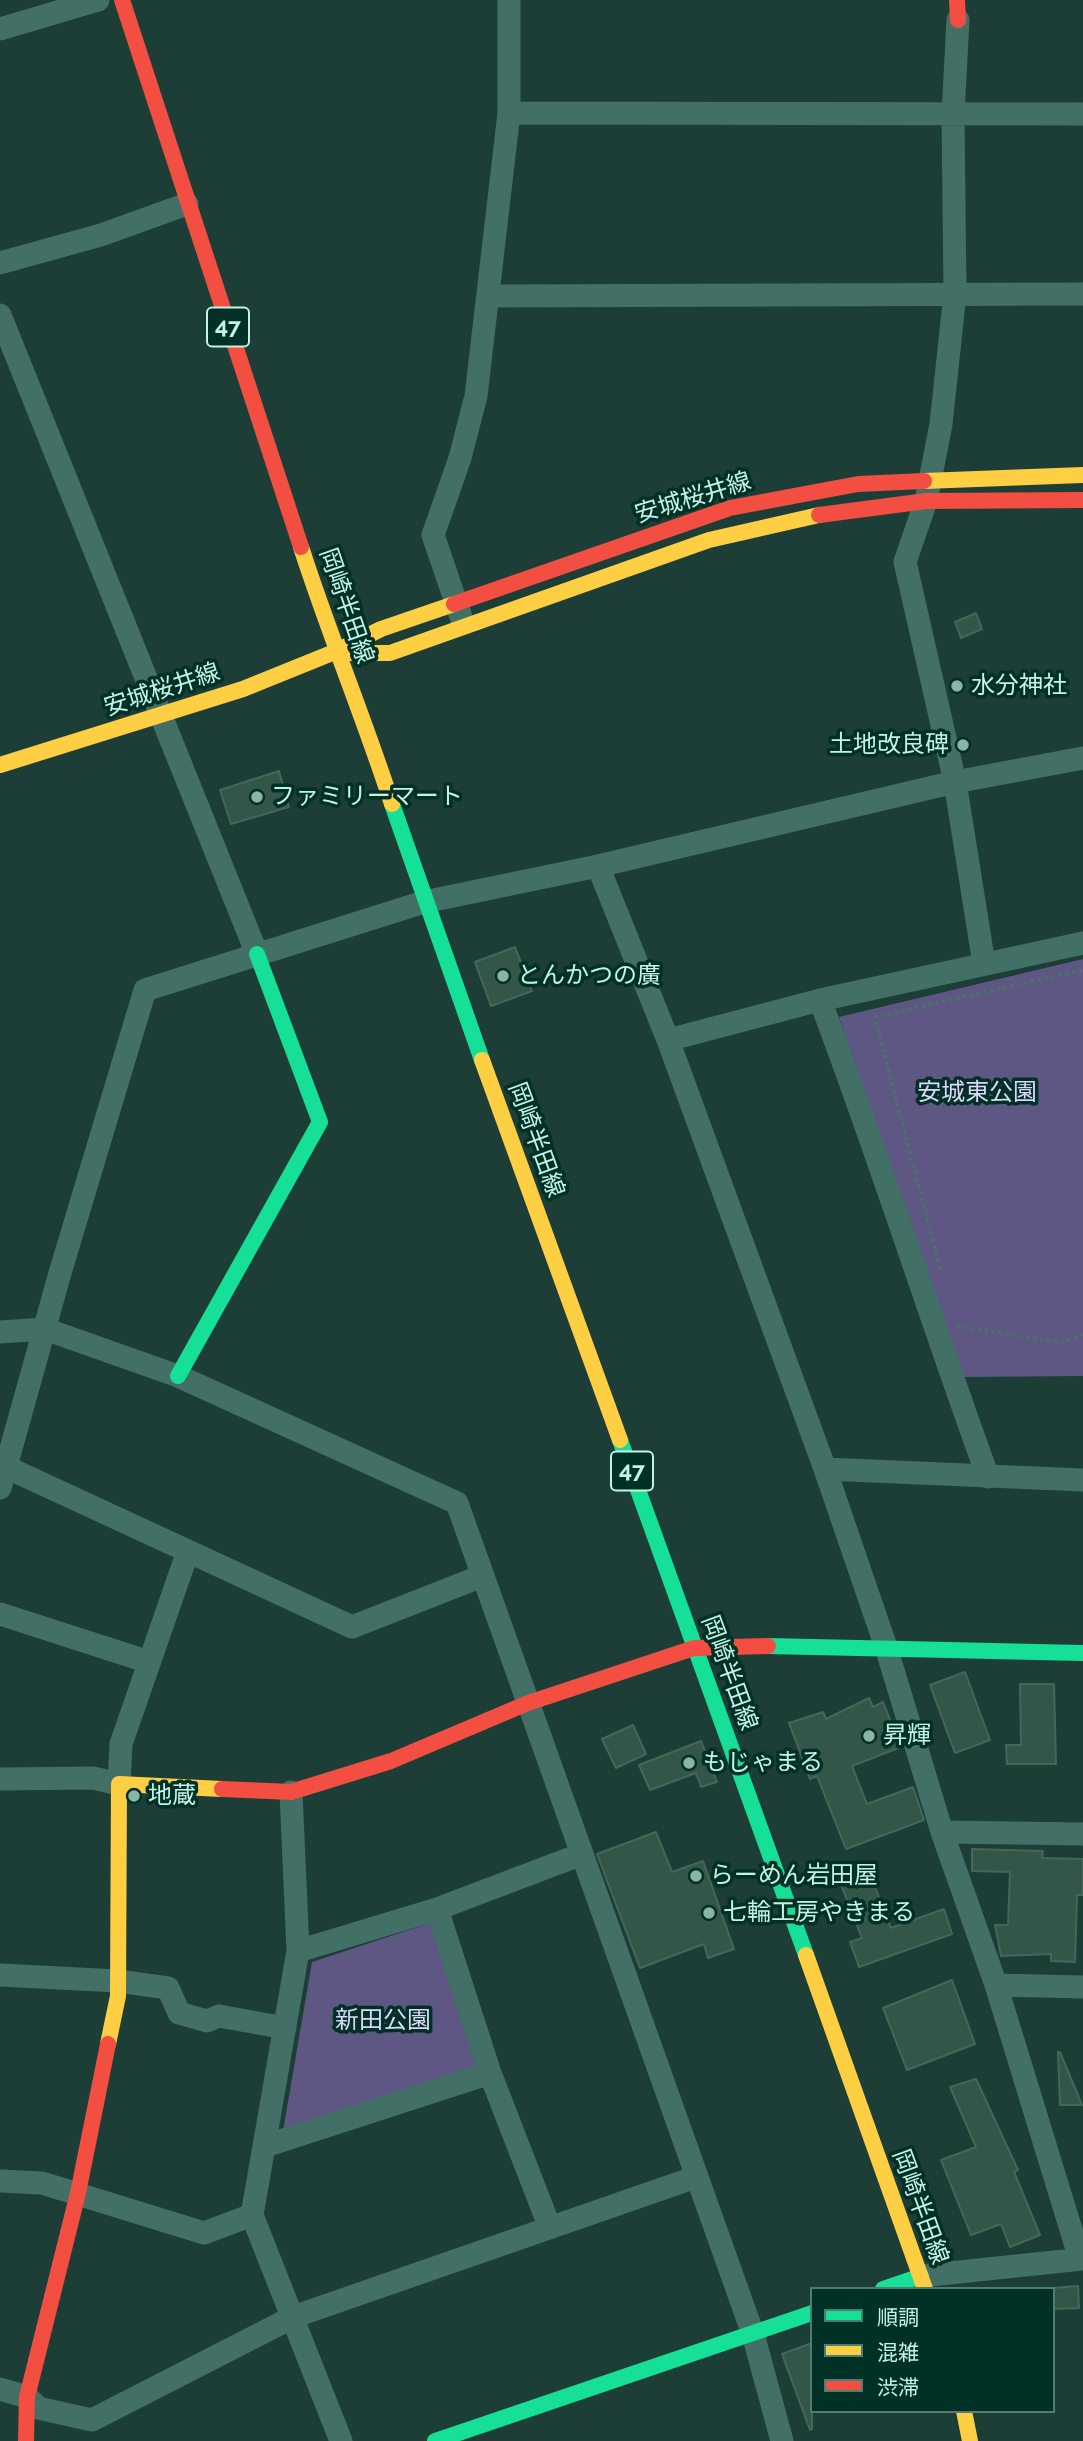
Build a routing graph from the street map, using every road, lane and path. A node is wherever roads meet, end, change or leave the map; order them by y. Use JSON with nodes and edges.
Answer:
{"nodes":[{"id":1,"x":98,"y":0,"type":"edge"},
{"id":2,"x":122,"y":0,"type":"edge"},
{"id":3,"x":509,"y":0,"type":"edge"},
{"id":4,"x":958,"y":10,"type":"edge"},
{"id":5,"x":0,"y":29,"type":"edge"},
{"id":6,"x":509,"y":113,"type":"junction"},
{"id":7,"x":954,"y":114,"type":"junction"},
{"id":8,"x":1083,"y":114,"type":"edge"},
{"id":9,"x":187,"y":204,"type":"junction"},
{"id":10,"x":0,"y":263,"type":"edge"},
{"id":11,"x":1083,"y":293,"type":"edge"},
{"id":12,"x":954,"y":294,"type":"junction"},
{"id":13,"x":488,"y":296,"type":"junction"},
{"id":14,"x":0,"y":315,"type":"edge"},
{"id":15,"x":1083,"y":475,"type":"edge"},
{"id":16,"x":928,"y":490,"type":"junction"},
{"id":17,"x":1083,"y":500,"type":"edge"},
{"id":18,"x":456,"y":604,"type":"junction"},
{"id":19,"x":465,"y":627,"type":"junction"},
{"id":20,"x":336,"y":653,"type":"junction"},
{"id":21,"x":162,"y":715,"type":"junction"},
{"id":22,"x":1083,"y":758,"type":"edge"},
{"id":23,"x":0,"y":765,"type":"edge"},
{"id":24,"x":955,"y":782,"type":"junction"},
{"id":25,"x":598,"y":866,"type":"junction"},
{"id":26,"x":424,"y":902,"type":"junction"},
{"id":27,"x":1083,"y":943,"type":"edge"},
{"id":28,"x":257,"y":954,"type":"junction"},
{"id":29,"x":984,"y":964,"type":"junction"},
{"id":30,"x":1083,"y":970,"type":"edge"},
{"id":31,"x":820,"y":1000,"type":"junction"},
{"id":32,"x":668,"y":1040,"type":"junction"},
{"id":33,"x":941,"y":1272,"type":"dead end"},
{"id":34,"x":934,"y":1328,"type":"junction"},
{"id":35,"x":45,"y":1329,"type":"junction"},
{"id":36,"x":0,"y":1332,"type":"edge"},
{"id":37,"x":1083,"y":1334,"type":"edge"},
{"id":38,"x":178,"y":1376,"type":"junction"},
{"id":39,"x":825,"y":1469,"type":"junction"},
{"id":40,"x":988,"y":1477,"type":"junction"},
{"id":41,"x":3,"y":1478,"type":"edge"},
{"id":42,"x":1083,"y":1480,"type":"edge"},
{"id":43,"x":188,"y":1551,"type":"junction"},
{"id":44,"x":482,"y":1576,"type":"junction"},
{"id":45,"x":0,"y":1614,"type":"edge"},
{"id":46,"x":695,"y":1647,"type":"junction"},
{"id":47,"x":886,"y":1647,"type":"junction"},
{"id":48,"x":1083,"y":1653,"type":"edge"},
{"id":49,"x":149,"y":1662,"type":"junction"},
{"id":50,"x":528,"y":1703,"type":"junction"},
{"id":51,"x":0,"y":1779,"type":"edge"},
{"id":52,"x":119,"y":1784,"type":"junction"},
{"id":53,"x":291,"y":1792,"type":"junction"},
{"id":54,"x":942,"y":1832,"type":"junction"},
{"id":55,"x":1083,"y":1834,"type":"edge"},
{"id":56,"x":582,"y":1854,"type":"junction"},
{"id":57,"x":437,"y":1909,"type":"junction"},
{"id":58,"x":298,"y":1951,"type":"junction"},
{"id":59,"x":0,"y":1975,"type":"edge"},
{"id":60,"x":118,"y":1981,"type":"junction"},
{"id":61,"x":996,"y":1985,"type":"junction"},
{"id":62,"x":1083,"y":1987,"type":"edge"},
{"id":63,"x":285,"y":2028,"type":"junction"},
{"id":64,"x":490,"y":2073,"type":"junction"},
{"id":65,"x":265,"y":2146,"type":"junction"},
{"id":66,"x":696,"y":2177,"type":"junction"},
{"id":67,"x":0,"y":2181,"type":"edge"},
{"id":68,"x":78,"y":2193,"type":"junction"},
{"id":69,"x":252,"y":2215,"type":"junction"},
{"id":70,"x":550,"y":2228,"type":"junction"},
{"id":71,"x":1081,"y":2259,"type":"edge"},
{"id":72,"x":923,"y":2282,"type":"edge"},
{"id":73,"x":894,"y":2287,"type":"edge"},
{"id":74,"x":810,"y":2314,"type":"edge"},
{"id":75,"x":293,"y":2317,"type":"junction"},
{"id":76,"x":753,"y":2334,"type":"junction"},
{"id":77,"x":0,"y":2389,"type":"edge"},
{"id":78,"x":27,"y":2397,"type":"junction"},
{"id":79,"x":964,"y":2413,"type":"edge"},
{"id":80,"x":26,"y":2441,"type":"edge"},
{"id":81,"x":341,"y":2441,"type":"edge"},
{"id":82,"x":435,"y":2441,"type":"edge"},
{"id":83,"x":782,"y":2441,"type":"edge"},
{"id":84,"x":970,"y":2441,"type":"edge"}],
"edges":[{"from":1,"to":5,"type":"street"},
{"from":2,"to":9,"type":"main road","name":"岡崎半田線","number":"47"},
{"from":3,"to":6,"type":"street"},
{"from":4,"to":7,"type":"street"},
{"from":6,"to":7,"type":"street"},
{"from":6,"to":13,"type":"street"},
{"from":7,"to":8,"type":"street"},
{"from":7,"to":12,"type":"street"},
{"from":9,"to":10,"type":"street"},
{"from":9,"to":20,"type":"main road","name":"岡崎半田線","number":"47"},
{"from":11,"to":12,"type":"street"},
{"from":12,"to":13,"type":"street"},
{"from":12,"to":16,"type":"street"},
{"from":13,"to":18,"type":"street"},
{"from":14,"to":21,"type":"street"},
{"from":15,"to":16,"type":"main road","name":"安城桜井線"},
{"from":16,"to":17,"type":"main road","name":"安城桜井線"},
{"from":16,"to":18,"type":"main road","name":"安城桜井線"},
{"from":16,"to":19,"type":"main road","name":"安城桜井線"},
{"from":16,"to":24,"type":"street"},
{"from":18,"to":19,"type":"street"},
{"from":18,"to":20,"type":"main road","name":"安城桜井線"},
{"from":19,"to":20,"type":"main road","name":"安城桜井線"},
{"from":20,"to":21,"type":"main road","name":"安城桜井線"},
{"from":20,"to":26,"type":"main road","name":"岡崎半田線","number":"47"},
{"from":21,"to":23,"type":"main road","name":"安城桜井線"},
{"from":21,"to":28,"type":"street"},
{"from":22,"to":24,"type":"street"},
{"from":24,"to":25,"type":"street"},
{"from":24,"to":29,"type":"street"},
{"from":25,"to":26,"type":"street"},
{"from":25,"to":32,"type":"street"},
{"from":26,"to":28,"type":"street"},
{"from":26,"to":46,"type":"main road","name":"岡崎半田線","number":"47"},
{"from":27,"to":29,"type":"street"},
{"from":28,"to":35,"type":"street"},
{"from":28,"to":38,"type":"main road"},
{"from":29,"to":31,"type":"street"},
{"from":30,"to":33,"type":"path"},
{"from":31,"to":32,"type":"street"},
{"from":31,"to":34,"type":"street"},
{"from":32,"to":39,"type":"street"},
{"from":34,"to":37,"type":"path"},
{"from":34,"to":40,"type":"street"},
{"from":35,"to":36,"type":"street"},
{"from":35,"to":38,"type":"street"},
{"from":35,"to":41,"type":"street"},
{"from":38,"to":44,"type":"street"},
{"from":39,"to":40,"type":"street"},
{"from":39,"to":47,"type":"street"},
{"from":40,"to":42,"type":"street"},
{"from":41,"to":43,"type":"street"},
{"from":43,"to":44,"type":"street"},
{"from":43,"to":49,"type":"street"},
{"from":44,"to":50,"type":"street"},
{"from":45,"to":49,"type":"street"},
{"from":46,"to":47,"type":"main road"},
{"from":46,"to":50,"type":"main road"},
{"from":46,"to":72,"type":"main road","name":"岡崎半田線","number":"47"},
{"from":47,"to":48,"type":"main road"},
{"from":47,"to":54,"type":"street"},
{"from":49,"to":52,"type":"street"},
{"from":50,"to":53,"type":"main road"},
{"from":50,"to":56,"type":"street"},
{"from":51,"to":52,"type":"street"},
{"from":52,"to":53,"type":"main road"},
{"from":52,"to":60,"type":"main road"},
{"from":53,"to":58,"type":"street"},
{"from":54,"to":55,"type":"street"},
{"from":54,"to":61,"type":"street"},
{"from":56,"to":57,"type":"street"},
{"from":56,"to":66,"type":"street"},
{"from":57,"to":58,"type":"street"},
{"from":57,"to":64,"type":"street"},
{"from":58,"to":63,"type":"street"},
{"from":59,"to":60,"type":"street"},
{"from":60,"to":63,"type":"street"},
{"from":60,"to":68,"type":"main road"},
{"from":61,"to":62,"type":"street"},
{"from":61,"to":71,"type":"street"},
{"from":63,"to":65,"type":"street"},
{"from":64,"to":65,"type":"street"},
{"from":64,"to":70,"type":"street"},
{"from":65,"to":69,"type":"street"},
{"from":66,"to":70,"type":"street"},
{"from":66,"to":76,"type":"street"},
{"from":67,"to":68,"type":"street"},
{"from":68,"to":69,"type":"street"},
{"from":68,"to":78,"type":"main road"},
{"from":69,"to":75,"type":"street"},
{"from":70,"to":75,"type":"street"},
{"from":71,"to":72,"type":"street"},
{"from":72,"to":73,"type":"main road"},
{"from":74,"to":76,"type":"main road"},
{"from":75,"to":78,"type":"street"},
{"from":75,"to":81,"type":"street"},
{"from":76,"to":82,"type":"main road"},
{"from":76,"to":83,"type":"street"},
{"from":77,"to":78,"type":"street"},
{"from":78,"to":80,"type":"main road"},
{"from":79,"to":84,"type":"main road"}]}
